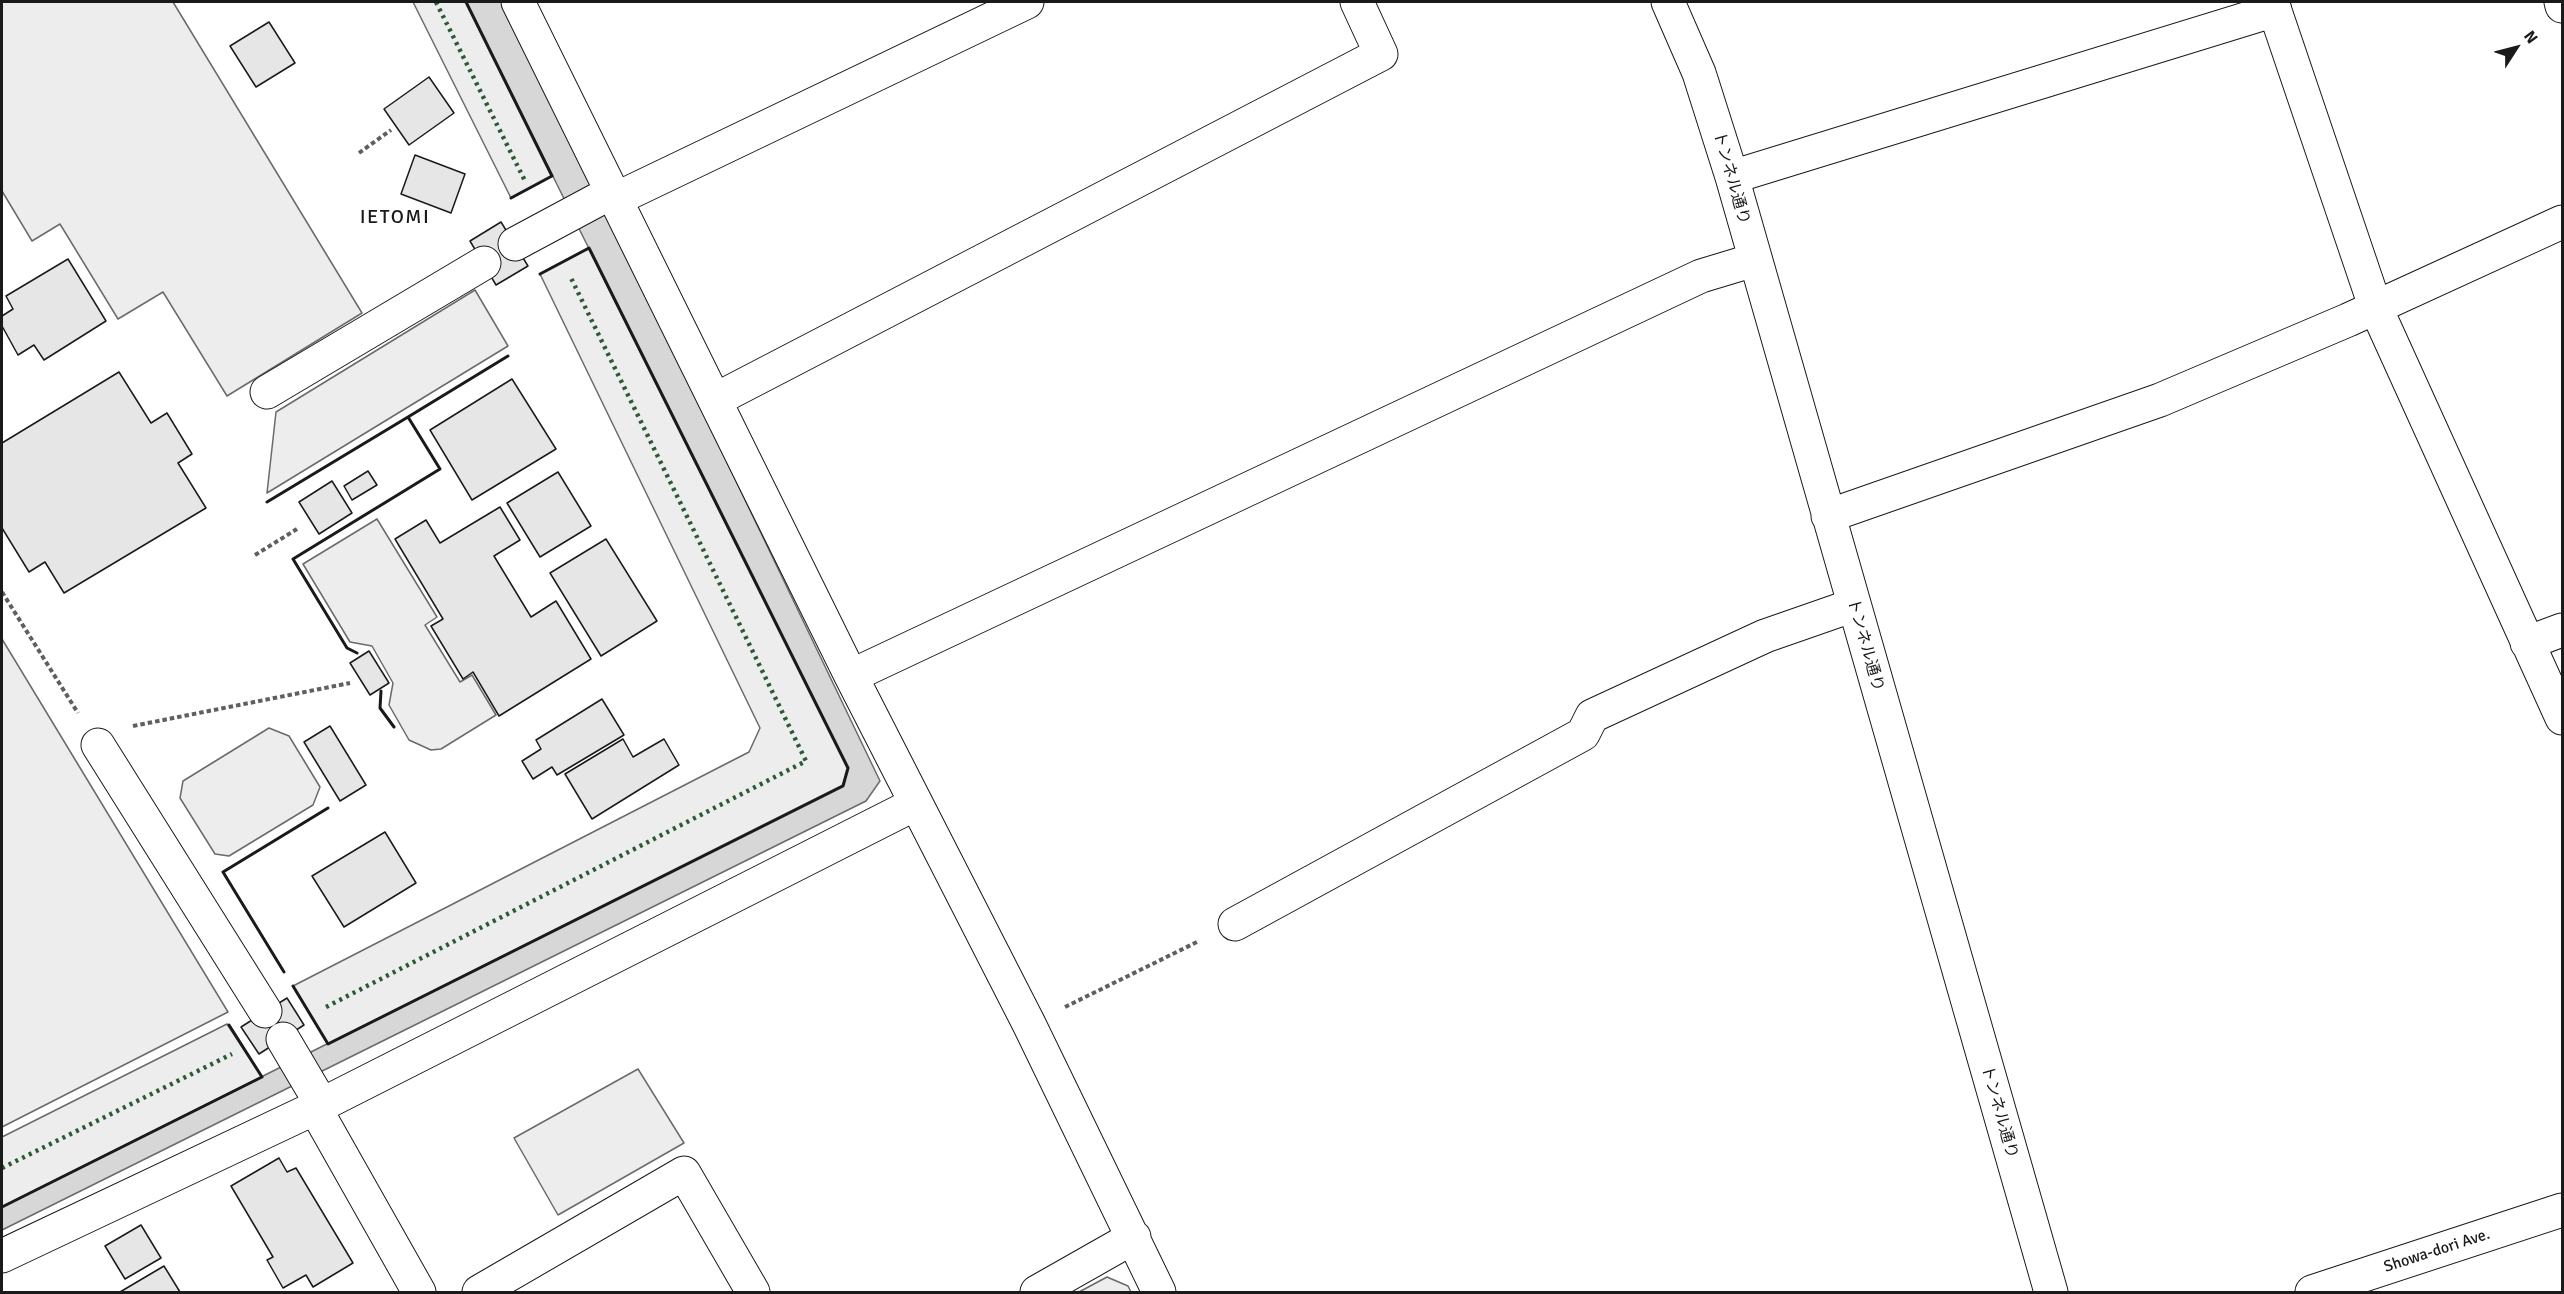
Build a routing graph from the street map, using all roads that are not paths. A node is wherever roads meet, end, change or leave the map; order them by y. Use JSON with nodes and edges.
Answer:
{"nodes":[{"id":1,"x":518,"y":2,"type":"edge"},
{"id":2,"x":1027,"y":2,"type":"edge"},
{"id":3,"x":1357,"y":2,"type":"edge"},
{"id":4,"x":1668,"y":2,"type":"edge"},
{"id":5,"x":2561,"y":2,"type":"edge"},
{"id":6,"x":2273,"y":6,"type":"edge"},
{"id":7,"x":2562,"y":6,"type":"edge"},
{"id":8,"x":1732,"y":177,"type":"junction"},
{"id":9,"x":610,"y":196,"type":"junction"},
{"id":10,"x":2562,"y":222,"type":"edge"},
{"id":11,"x":515,"y":244,"type":"dead end"},
{"id":12,"x":1754,"y":260,"type":"junction"},
{"id":13,"x":484,"y":263,"type":"dead end"},
{"id":14,"x":2375,"y":306,"type":"junction"},
{"id":15,"x":267,"y":392,"type":"dead end"},
{"id":16,"x":715,"y":400,"type":"junction"},
{"id":17,"x":1828,"y":516,"type":"junction"},
{"id":18,"x":1854,"y":605,"type":"junction"},
{"id":19,"x":2562,"y":630,"type":"edge"},
{"id":20,"x":2528,"y":643,"type":"junction"},
{"id":21,"x":851,"y":676,"type":"junction"},
{"id":22,"x":2562,"y":718,"type":"edge"},
{"id":23,"x":98,"y":745,"type":"road end"},
{"id":24,"x":915,"y":804,"type":"junction"},
{"id":25,"x":1234,"y":924,"type":"road end"},
{"id":26,"x":265,"y":1011,"type":"dead end"},
{"id":27,"x":285,"y":1044,"type":"dead end"},
{"id":28,"x":316,"y":1099,"type":"junction"},
{"id":29,"x":2562,"y":1210,"type":"edge"},
{"id":30,"x":1134,"y":1237,"type":"junction"},
{"id":31,"x":2,"y":1256,"type":"edge"},
{"id":32,"x":419,"y":1293,"type":"edge"},
{"id":33,"x":479,"y":1293,"type":"edge"},
{"id":34,"x":753,"y":1293,"type":"edge"},
{"id":35,"x":1037,"y":1293,"type":"edge"},
{"id":36,"x":1159,"y":1293,"type":"edge"},
{"id":37,"x":2051,"y":1293,"type":"edge"},
{"id":38,"x":2312,"y":1293,"type":"edge"}],
"edges":[{"from":1,"to":9,"type":"main road"},
{"from":2,"to":9,"type":"main road"},
{"from":3,"to":16,"type":"main road"},
{"from":4,"to":8,"type":"main road","name":"トンネル通り"},
{"from":5,"to":7,"type":"main road"},
{"from":6,"to":8,"type":"main road"},
{"from":6,"to":14,"type":"main road"},
{"from":8,"to":12,"type":"main road","name":"トンネル通り"},
{"from":9,"to":11,"type":"main road"},
{"from":9,"to":16,"type":"main road"},
{"from":10,"to":14,"type":"main road"},
{"from":12,"to":17,"type":"main road","name":"トンネル通り"},
{"from":12,"to":21,"type":"main road"},
{"from":13,"to":15,"type":"main road"},
{"from":14,"to":17,"type":"main road"},
{"from":14,"to":20,"type":"main road"},
{"from":16,"to":21,"type":"main road"},
{"from":17,"to":18,"type":"main road","name":"トンネル通り"},
{"from":18,"to":25,"type":"main road"},
{"from":18,"to":37,"type":"main road","name":"トンネル通り"},
{"from":19,"to":20,"type":"main road"},
{"from":20,"to":22,"type":"main road"},
{"from":21,"to":24,"type":"main road"},
{"from":23,"to":26,"type":"main road"},
{"from":24,"to":28,"type":"main road"},
{"from":24,"to":30,"type":"main road"},
{"from":27,"to":28,"type":"main road"},
{"from":28,"to":31,"type":"main road"},
{"from":28,"to":32,"type":"main road"},
{"from":29,"to":38,"type":"main road","name":"Showa-dori Ave."},
{"from":30,"to":35,"type":"main road"},
{"from":30,"to":36,"type":"main road"},
{"from":33,"to":34,"type":"main road"}]}
